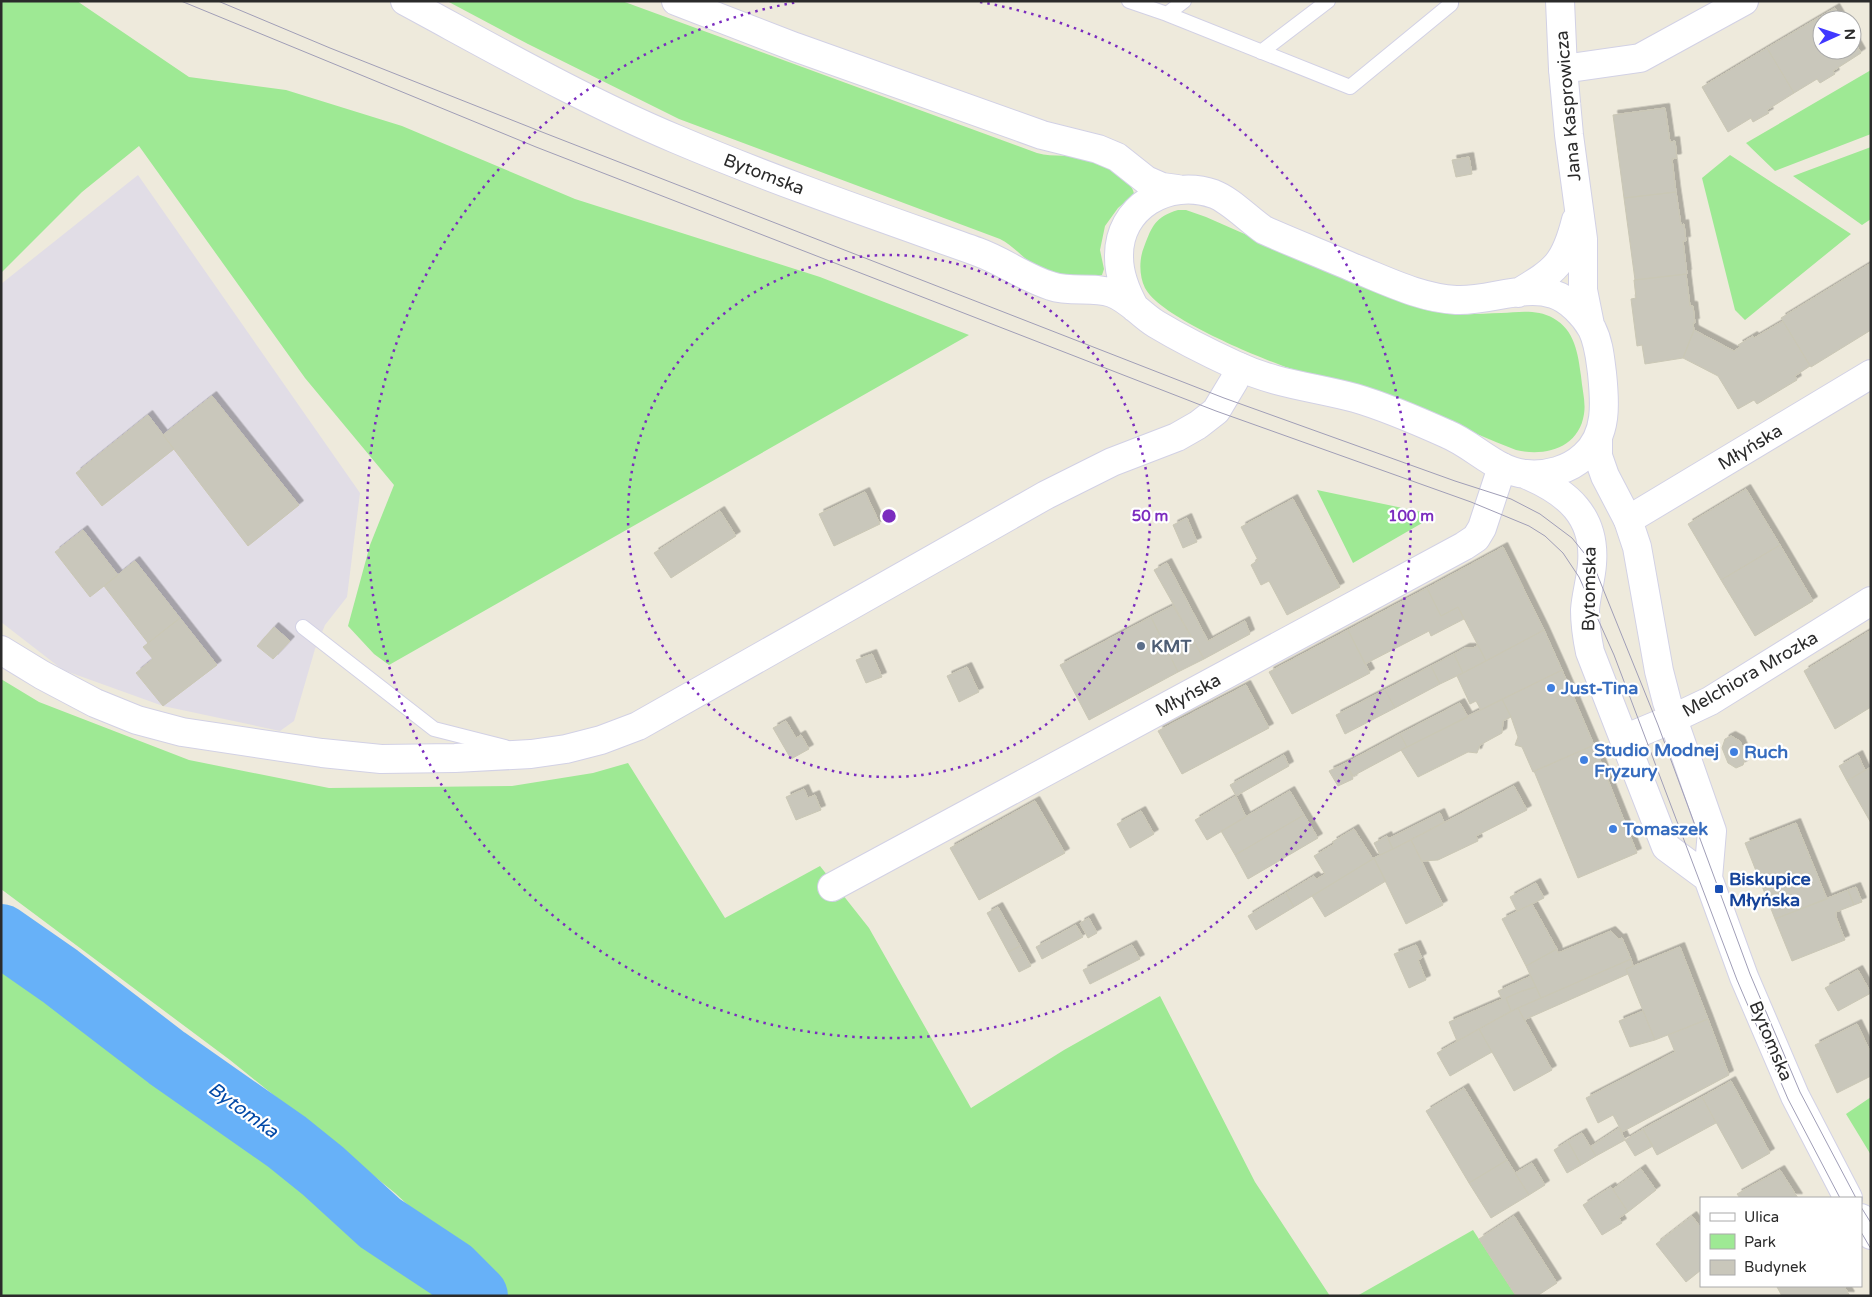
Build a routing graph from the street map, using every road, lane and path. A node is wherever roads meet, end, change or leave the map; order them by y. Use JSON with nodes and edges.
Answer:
{"nodes":[{"id":1,"x":405,"y":1,"type":"edge"},
{"id":2,"x":676,"y":1,"type":"edge"},
{"id":3,"x":1129,"y":1,"type":"edge"},
{"id":4,"x":1184,"y":1,"type":"edge"},
{"id":5,"x":1328,"y":1,"type":"edge"},
{"id":6,"x":1451,"y":1,"type":"edge"},
{"id":7,"x":1560,"y":1,"type":"edge"},
{"id":8,"x":1744,"y":1,"type":"edge"},
{"id":9,"x":1167,"y":14,"type":"junction"},
{"id":10,"x":1261,"y":52,"type":"junction"},
{"id":11,"x":1563,"y":69,"type":"junction"},
{"id":12,"x":1177,"y":189,"type":"junction"},
{"id":13,"x":1578,"y":211,"type":"junction"},
{"id":14,"x":1518,"y":293,"type":"junction"},
{"id":15,"x":1134,"y":308,"type":"junction"},
{"id":16,"x":1592,"y":328,"type":"junction"},
{"id":17,"x":1239,"y":368,"type":"junction"},
{"id":18,"x":1871,"y":374,"type":"edge"},
{"id":19,"x":1598,"y":438,"type":"junction"},
{"id":20,"x":1515,"y":470,"type":"junction"},
{"id":21,"x":1628,"y":520,"type":"junction"},
{"id":22,"x":1871,"y":601,"type":"edge"},
{"id":23,"x":304,"y":626,"type":"dead end"},
{"id":24,"x":1,"y":650,"type":"edge"},
{"id":25,"x":1672,"y":719,"type":"junction"},
{"id":26,"x":1624,"y":739,"type":"junction"},
{"id":27,"x":530,"y":754,"type":"junction"},
{"id":28,"x":1708,"y":878,"type":"junction"},
{"id":29,"x":832,"y":887,"type":"dead end"},
{"id":30,"x":1847,"y":1197,"type":"edge"},
{"id":31,"x":1862,"y":1220,"type":"edge"},
{"id":32,"x":1871,"y":1235,"type":"edge"}],
"edges":[{"from":1,"to":15,"type":"street","name":"Bytomska"},
{"from":2,"to":12,"type":"street"},
{"from":3,"to":9,"type":"lane"},
{"from":4,"to":9,"type":"lane"},
{"from":5,"to":10,"type":"lane"},
{"from":6,"to":10,"type":"lane"},
{"from":7,"to":11,"type":"street","name":"Jana Kasprowicza"},
{"from":8,"to":11,"type":"street"},
{"from":9,"to":10,"type":"lane"},
{"from":11,"to":13,"type":"street","name":"Jana Kasprowicza"},
{"from":12,"to":14,"type":"street"},
{"from":12,"to":15,"type":"street"},
{"from":13,"to":14,"type":"street","name":"Jana Kasprowicza"},
{"from":13,"to":16,"type":"street","name":"Jana Kasprowicza"},
{"from":14,"to":16,"type":"street"},
{"from":15,"to":17,"type":"street","name":"Bytomska"},
{"from":16,"to":19,"type":"street","name":"Jana Kasprowicza"},
{"from":17,"to":20,"type":"street","name":"Bytomska"},
{"from":17,"to":27,"type":"street"},
{"from":18,"to":21,"type":"street","name":"Młyńska"},
{"from":19,"to":20,"type":"street"},
{"from":19,"to":21,"type":"street","name":"Bytomska"},
{"from":20,"to":26,"type":"street","name":"Bytomska"},
{"from":20,"to":29,"type":"street","name":"Młyńska"},
{"from":21,"to":25,"type":"street","name":"Bytomska"},
{"from":22,"to":25,"type":"street","name":"Melchiora Mrozka"},
{"from":23,"to":27,"type":"lane"},
{"from":24,"to":27,"type":"street"},
{"from":25,"to":26,"type":"street","name":"Melchiora Mrozka"},
{"from":25,"to":28,"type":"street","name":"Bytomska"},
{"from":26,"to":28,"type":"street","name":"Bytomska"},
{"from":28,"to":30,"type":"street","name":"Bytomska"},
{"from":31,"to":32,"type":"street"}]}
